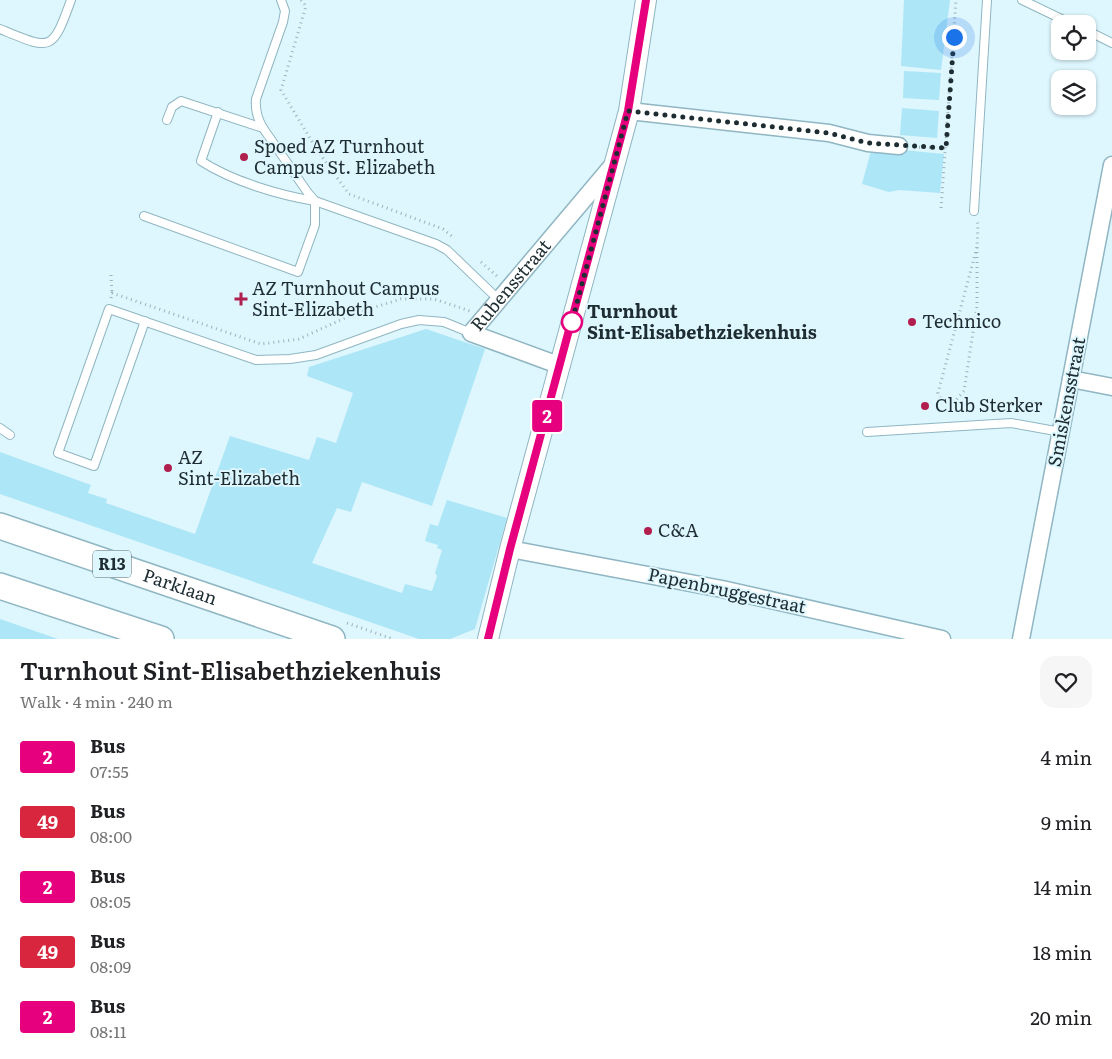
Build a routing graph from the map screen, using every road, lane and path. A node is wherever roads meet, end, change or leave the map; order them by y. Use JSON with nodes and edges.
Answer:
{"nodes":[{"id":1,"x":71,"y":0,"type":"edge"},
{"id":2,"x":281,"y":0,"type":"edge"},
{"id":3,"x":302,"y":0,"type":"edge"},
{"id":4,"x":646,"y":0,"type":"edge"},
{"id":5,"x":956,"y":0,"type":"edge"},
{"id":6,"x":987,"y":0,"type":"edge"},
{"id":7,"x":1022,"y":0,"type":"edge"},
{"id":8,"x":1053,"y":15,"type":"edge"},
{"id":9,"x":0,"y":29,"type":"edge"},
{"id":10,"x":1096,"y":35,"type":"edge"},
{"id":11,"x":1112,"y":43,"type":"edge"},
{"id":12,"x":628,"y":111,"type":"junction"},
{"id":13,"x":218,"y":112,"type":"junction"},
{"id":14,"x":167,"y":120,"type":"dead end"},
{"id":15,"x":263,"y":128,"type":"junction"},
{"id":16,"x":899,"y":146,"type":"joint"},
{"id":17,"x":946,"y":148,"type":"junction"},
{"id":18,"x":1112,"y":165,"type":"edge"},
{"id":19,"x":612,"y":166,"type":"junction"},
{"id":20,"x":315,"y":201,"type":"junction"},
{"id":21,"x":941,"y":208,"type":"dead end"},
{"id":22,"x":974,"y":211,"type":"joint"},
{"id":23,"x":144,"y":216,"type":"dead end"},
{"id":24,"x":458,"y":242,"type":"dead end"},
{"id":25,"x":977,"y":247,"type":"junction"},
{"id":26,"x":480,"y":261,"type":"dead end"},
{"id":27,"x":111,"y":275,"type":"dead end"},
{"id":28,"x":112,"y":293,"type":"junction"},
{"id":29,"x":504,"y":293,"type":"junction"},
{"id":30,"x":109,"y":308,"type":"junction"},
{"id":31,"x":484,"y":316,"type":"junction"},
{"id":32,"x":145,"y":321,"type":"junction"},
{"id":33,"x":471,"y":333,"type":"junction"},
{"id":34,"x":561,"y":366,"type":"junction"},
{"id":35,"x":1071,"y":379,"type":"junction"},
{"id":36,"x":1112,"y":387,"type":"edge"},
{"id":37,"x":0,"y":428,"type":"edge"},
{"id":38,"x":867,"y":432,"type":"dead end"},
{"id":39,"x":1061,"y":432,"type":"junction"},
{"id":40,"x":10,"y":435,"type":"dead end"},
{"id":41,"x":0,"y":526,"type":"edge"},
{"id":42,"x":510,"y":549,"type":"junction"},
{"id":43,"x":0,"y":586,"type":"edge"},
{"id":44,"x":161,"y":639,"type":"edge"},
{"id":45,"x":332,"y":639,"type":"edge"},
{"id":46,"x":488,"y":639,"type":"edge"},
{"id":47,"x":942,"y":639,"type":"edge"},
{"id":48,"x":1021,"y":639,"type":"edge"}],
"edges":[{"from":1,"to":9,"type":"lane"},
{"from":2,"to":15,"type":"lane"},
{"from":3,"to":24,"type":"path"},
{"from":4,"to":12,"type":"street","name":"Rubensstraat"},
{"from":5,"to":17,"type":"path"},
{"from":6,"to":22,"type":"lane"},
{"from":7,"to":8,"type":"lane"},
{"from":10,"to":11,"type":"lane"},
{"from":12,"to":16,"type":"street"},
{"from":12,"to":19,"type":"street","name":"Rubensstraat"},
{"from":13,"to":14,"type":"lane"},
{"from":13,"to":15,"type":"lane"},
{"from":13,"to":20,"type":"lane"},
{"from":15,"to":20,"type":"lane"},
{"from":16,"to":17,"type":"path"},
{"from":17,"to":21,"type":"path"},
{"from":18,"to":35,"type":"street","name":"Smiskensstraat"},
{"from":19,"to":29,"type":"street","name":"Rubensstraat"},
{"from":19,"to":34,"type":"street","name":"Rubensstraat"},
{"from":20,"to":23,"type":"lane"},
{"from":20,"to":29,"type":"lane"},
{"from":22,"to":25,"type":"path"},
{"from":25,"to":25,"type":"path"},
{"from":26,"to":29,"type":"path"},
{"from":27,"to":28,"type":"path"},
{"from":28,"to":30,"type":"path"},
{"from":28,"to":31,"type":"path"},
{"from":29,"to":31,"type":"street","name":"Rubensstraat"},
{"from":30,"to":32,"type":"lane"},
{"from":30,"to":32,"type":"lane"},
{"from":31,"to":33,"type":"street","name":"Rubensstraat"},
{"from":32,"to":33,"type":"lane"},
{"from":33,"to":34,"type":"street","name":"Rubensstraat"},
{"from":34,"to":42,"type":"street","name":"Rubensstraat"},
{"from":35,"to":36,"type":"street"},
{"from":35,"to":39,"type":"street","name":"Smiskensstraat"},
{"from":37,"to":40,"type":"lane"},
{"from":38,"to":39,"type":"lane"},
{"from":39,"to":48,"type":"street","name":"Smiskensstraat"},
{"from":41,"to":45,"type":"main road","name":"Parklaan","number":"R13"},
{"from":42,"to":46,"type":"street","name":"Rubensstraat"},
{"from":42,"to":47,"type":"street","name":"Papenbruggestraat"},
{"from":43,"to":44,"type":"main road"}]}
